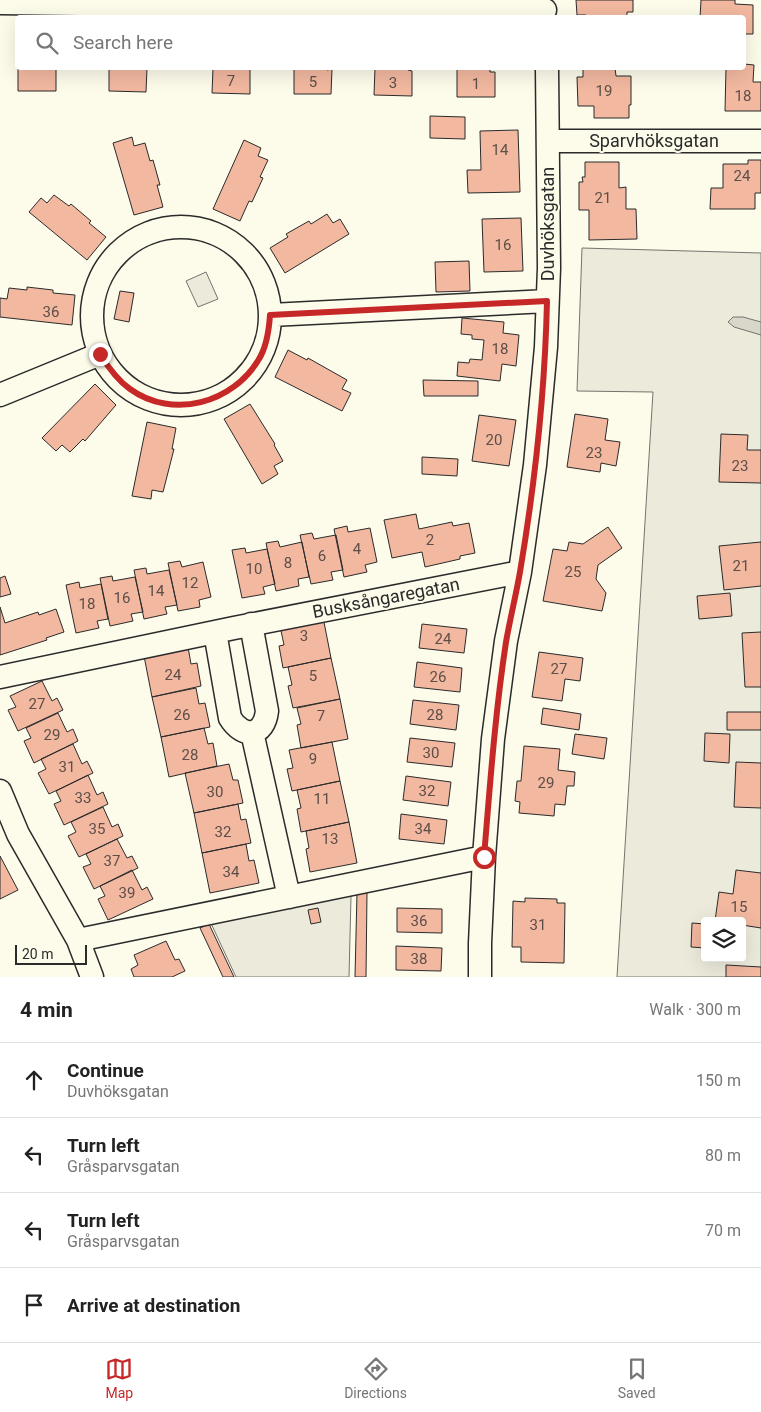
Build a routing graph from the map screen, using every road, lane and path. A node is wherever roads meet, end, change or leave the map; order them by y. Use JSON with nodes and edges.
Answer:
{"nodes":[{"id":1,"x":0,"y":3,"type":"edge"},
{"id":2,"x":545,"y":9,"type":"edge"},
{"id":3,"x":546,"y":70,"type":"edge"},
{"id":4,"x":761,"y":141,"type":"edge"},
{"id":5,"x":548,"y":142,"type":"junction"},
{"id":6,"x":547,"y":301,"type":"junction"},
{"id":7,"x":270,"y":315,"type":"junction"},
{"id":8,"x":100,"y":354,"type":"junction"},
{"id":9,"x":0,"y":395,"type":"edge"},
{"id":10,"x":520,"y":572,"type":"junction"},
{"id":11,"x":252,"y":624,"type":"junction"},
{"id":12,"x":215,"y":632,"type":"junction"},
{"id":13,"x":0,"y":677,"type":"edge"},
{"id":14,"x":252,"y":732,"type":"junction"},
{"id":15,"x":0,"y":791,"type":"edge"},
{"id":16,"x":484,"y":857,"type":"junction"},
{"id":17,"x":289,"y":897,"type":"junction"},
{"id":18,"x":78,"y":940,"type":"junction"},
{"id":19,"x":92,"y":977,"type":"edge"},
{"id":20,"x":480,"y":977,"type":"edge"}],
"edges":[{"from":1,"to":2,"type":"street"},
{"from":3,"to":5,"type":"street","name":"Duvhöksgatan"},
{"from":4,"to":5,"type":"street","name":"Sparvhöksgatan"},
{"from":5,"to":6,"type":"street","name":"Duvhöksgatan"},
{"from":6,"to":7,"type":"street"},
{"from":6,"to":10,"type":"street","name":"Duvhöksgatan"},
{"from":7,"to":8,"type":"street"},
{"from":7,"to":8,"type":"street"},
{"from":8,"to":9,"type":"street"},
{"from":10,"to":11,"type":"street","name":"Busksångaregatan"},
{"from":10,"to":16,"type":"street","name":"Duvhöksgatan"},
{"from":11,"to":12,"type":"street","name":"Busksångaregatan"},
{"from":11,"to":14,"type":"street"},
{"from":12,"to":13,"type":"street","name":"Busksångaregatan"},
{"from":12,"to":14,"type":"street"},
{"from":14,"to":17,"type":"street"},
{"from":15,"to":18,"type":"street"},
{"from":16,"to":17,"type":"street"},
{"from":16,"to":20,"type":"street","name":"Duvhöksgatan"},
{"from":17,"to":18,"type":"street"},
{"from":18,"to":19,"type":"street"}]}
